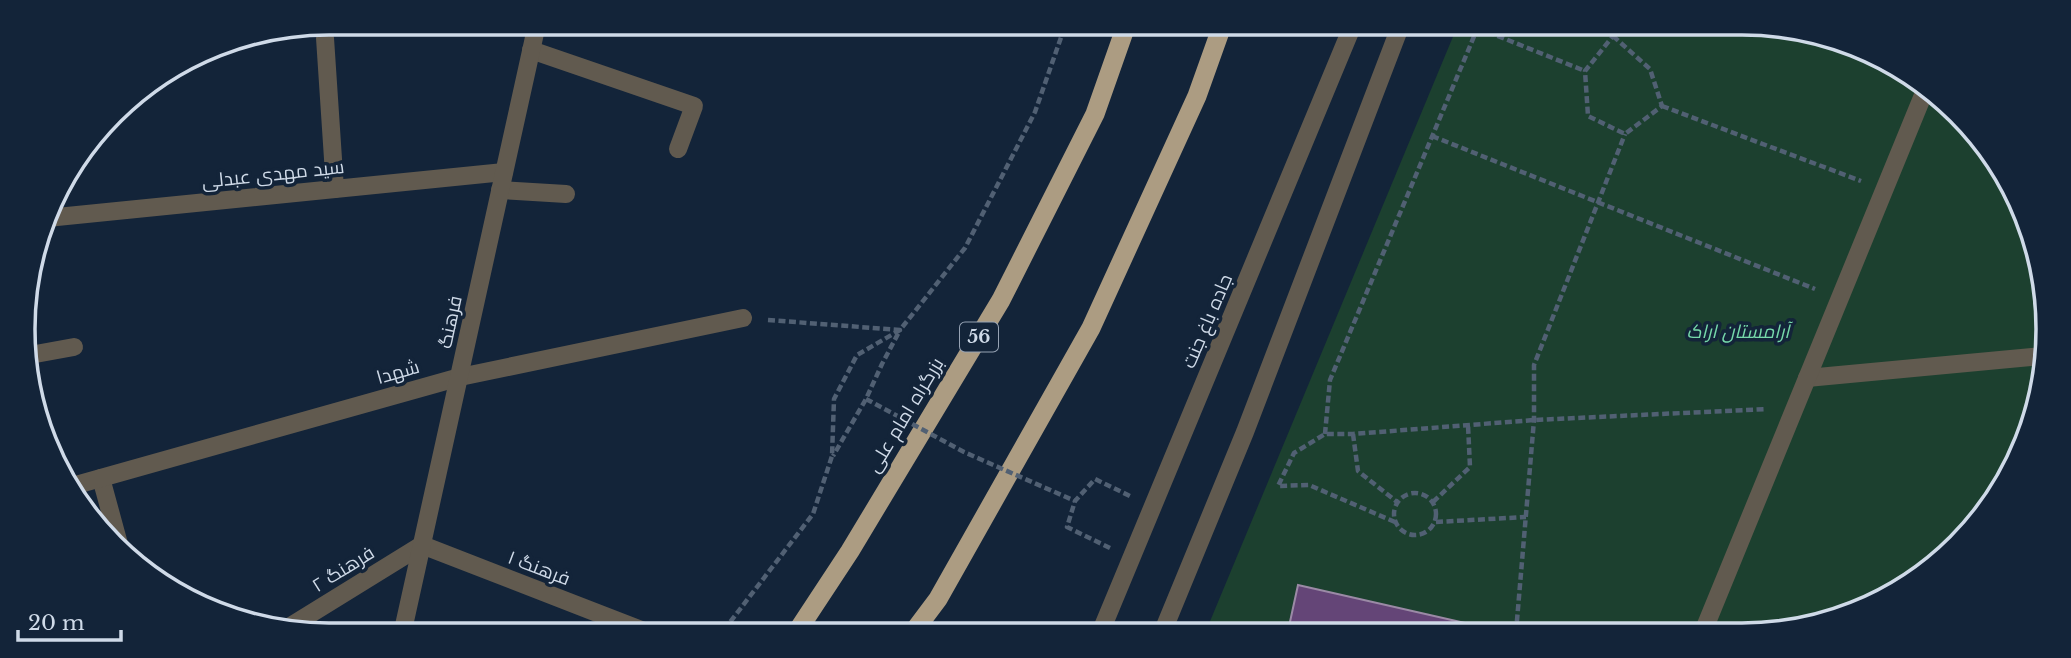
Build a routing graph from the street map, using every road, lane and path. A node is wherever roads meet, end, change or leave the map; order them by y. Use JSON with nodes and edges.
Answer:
{"nodes":[{"id":1,"x":534,"y":35,"type":"edge"},
{"id":2,"x":1062,"y":35,"type":"edge"},
{"id":3,"x":1123,"y":35,"type":"edge"},
{"id":4,"x":1219,"y":35,"type":"edge"},
{"id":5,"x":1349,"y":35,"type":"edge"},
{"id":6,"x":1397,"y":35,"type":"edge"},
{"id":7,"x":1475,"y":35,"type":"edge"},
{"id":8,"x":1495,"y":35,"type":"edge"},
{"id":9,"x":1613,"y":36,"type":"joint"},
{"id":10,"x":325,"y":38,"type":"dead end"},
{"id":11,"x":531,"y":50,"type":"junction"},
{"id":12,"x":1585,"y":71,"type":"junction"},
{"id":13,"x":1922,"y":97,"type":"edge"},
{"id":14,"x":1662,"y":106,"type":"junction"},
{"id":15,"x":1625,"y":134,"type":"junction"},
{"id":16,"x":1432,"y":136,"type":"junction"},
{"id":17,"x":678,"y":149,"type":"dead end"},
{"id":18,"x":504,"y":172,"type":"junction"},
{"id":19,"x":335,"y":189,"type":"junction"},
{"id":20,"x":500,"y":190,"type":"junction"},
{"id":21,"x":1885,"y":190,"type":"junction"},
{"id":22,"x":566,"y":194,"type":"dead end"},
{"id":23,"x":1598,"y":203,"type":"junction"},
{"id":24,"x":57,"y":217,"type":"edge"},
{"id":25,"x":1840,"y":299,"type":"junction"},
{"id":26,"x":743,"y":318,"type":"joint"},
{"id":27,"x":900,"y":330,"type":"junction"},
{"id":28,"x":74,"y":347,"type":"dead end"},
{"id":29,"x":37,"y":354,"type":"edge"},
{"id":30,"x":2034,"y":357,"type":"edge"},
{"id":31,"x":460,"y":377,"type":"junction"},
{"id":32,"x":1807,"y":378,"type":"junction"},
{"id":33,"x":866,"y":399,"type":"junction"},
{"id":34,"x":1796,"y":408,"type":"junction"},
{"id":35,"x":1534,"y":420,"type":"junction"},
{"id":36,"x":1468,"y":425,"type":"junction"},
{"id":37,"x":1325,"y":434,"type":"junction"},
{"id":38,"x":1353,"y":434,"type":"junction"},
{"id":39,"x":832,"y":456,"type":"junction"},
{"id":40,"x":101,"y":478,"type":"junction"},
{"id":41,"x":80,"y":484,"type":"edge"},
{"id":42,"x":1075,"y":500,"type":"junction"},
{"id":43,"x":1397,"y":502,"type":"junction"},
{"id":44,"x":1433,"y":502,"type":"junction"},
{"id":45,"x":1153,"y":507,"type":"junction"},
{"id":46,"x":1526,"y":517,"type":"junction"},
{"id":47,"x":1395,"y":522,"type":"junction"},
{"id":48,"x":1436,"y":522,"type":"junction"},
{"id":49,"x":115,"y":531,"type":"edge"},
{"id":50,"x":422,"y":545,"type":"junction"},
{"id":51,"x":1132,"y":558,"type":"junction"},
{"id":52,"x":299,"y":621,"type":"edge"},
{"id":53,"x":405,"y":623,"type":"edge"},
{"id":54,"x":623,"y":623,"type":"edge"},
{"id":55,"x":729,"y":623,"type":"edge"},
{"id":56,"x":804,"y":623,"type":"edge"},
{"id":57,"x":920,"y":623,"type":"edge"},
{"id":58,"x":1104,"y":623,"type":"edge"},
{"id":59,"x":1166,"y":623,"type":"edge"},
{"id":60,"x":1517,"y":623,"type":"edge"},
{"id":61,"x":1707,"y":623,"type":"edge"}],
"edges":[{"from":1,"to":11,"type":"street","name":"فرهنگ"},
{"from":2,"to":27,"type":"path"},
{"from":3,"to":56,"type":"highway","name":"بزرگراه امام علی","number":"56"},
{"from":4,"to":57,"type":"highway"},
{"from":5,"to":45,"type":"street","name":"جاده باغ جنت"},
{"from":6,"to":59,"type":"street"},
{"from":7,"to":16,"type":"path"},
{"from":8,"to":12,"type":"path"},
{"from":9,"to":12,"type":"path"},
{"from":9,"to":14,"type":"path"},
{"from":10,"to":19,"type":"street"},
{"from":11,"to":17,"type":"street"},
{"from":11,"to":18,"type":"street","name":"فرهنگ"},
{"from":12,"to":15,"type":"path"},
{"from":13,"to":21,"type":"street"},
{"from":14,"to":15,"type":"path"},
{"from":14,"to":21,"type":"path"},
{"from":15,"to":23,"type":"path"},
{"from":16,"to":23,"type":"path"},
{"from":16,"to":37,"type":"path"},
{"from":18,"to":19,"type":"street","name":"سید مهدی عبدلی"},
{"from":18,"to":20,"type":"street","name":"فرهنگ"},
{"from":19,"to":24,"type":"street","name":"سید مهدی عبدلی"},
{"from":20,"to":22,"type":"street"},
{"from":20,"to":31,"type":"street","name":"فرهنگ"},
{"from":21,"to":25,"type":"street"},
{"from":23,"to":25,"type":"path"},
{"from":23,"to":35,"type":"path"},
{"from":25,"to":32,"type":"street"},
{"from":26,"to":27,"type":"path"},
{"from":26,"to":31,"type":"street","name":"شهدا"},
{"from":27,"to":33,"type":"path"},
{"from":27,"to":39,"type":"path"},
{"from":28,"to":29,"type":"street"},
{"from":30,"to":32,"type":"street"},
{"from":31,"to":40,"type":"street","name":"شهدا"},
{"from":31,"to":50,"type":"street","name":"فرهنگ"},
{"from":32,"to":34,"type":"street"},
{"from":33,"to":39,"type":"path"},
{"from":33,"to":42,"type":"path","bridge":true},
{"from":34,"to":35,"type":"path"},
{"from":34,"to":61,"type":"street"},
{"from":35,"to":36,"type":"path"},
{"from":35,"to":46,"type":"path"},
{"from":36,"to":38,"type":"path"},
{"from":36,"to":44,"type":"path"},
{"from":37,"to":38,"type":"path"},
{"from":37,"to":47,"type":"path"},
{"from":38,"to":43,"type":"path"},
{"from":39,"to":55,"type":"path"},
{"from":40,"to":41,"type":"street","name":"شهدا"},
{"from":40,"to":49,"type":"street"},
{"from":42,"to":45,"type":"path"},
{"from":42,"to":51,"type":"path"},
{"from":43,"to":44,"type":"path"},
{"from":43,"to":47,"type":"path"},
{"from":44,"to":48,"type":"path"},
{"from":45,"to":51,"type":"street","name":"جاده باغ جنت"},
{"from":46,"to":48,"type":"path"},
{"from":46,"to":60,"type":"path"},
{"from":47,"to":48,"type":"path"},
{"from":50,"to":52,"type":"street","name":"فرهنگ ۲"},
{"from":50,"to":53,"type":"street","name":"فرهنگ"},
{"from":50,"to":54,"type":"street","name":"فرهنگ ۱"},
{"from":51,"to":58,"type":"street","name":"جاده باغ جنت"}]}
